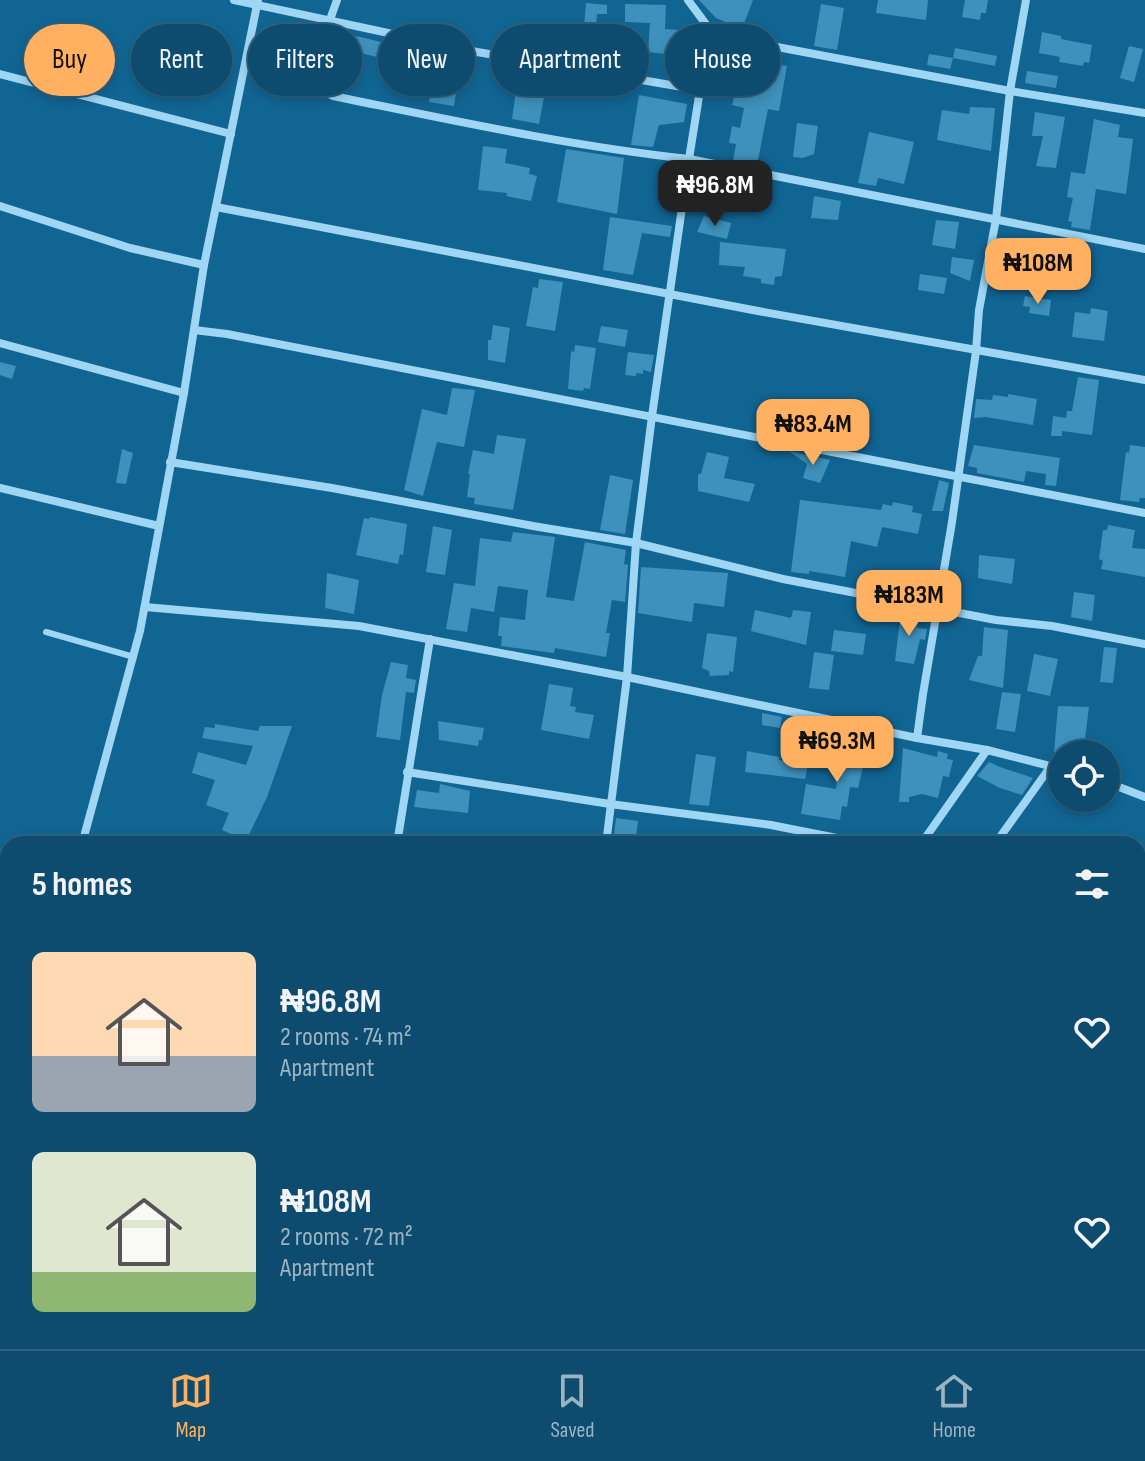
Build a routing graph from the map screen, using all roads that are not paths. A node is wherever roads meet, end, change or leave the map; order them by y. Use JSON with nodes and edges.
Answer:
{"nodes":[{"id":1,"x":234,"y":0,"type":"edge"},
{"id":2,"x":337,"y":0,"type":"edge"},
{"id":3,"x":688,"y":0,"type":"edge"},
{"id":4,"x":1026,"y":0,"type":"edge"},
{"id":5,"x":257,"y":3,"type":"edge"},
{"id":6,"x":329,"y":22,"type":"junction"},
{"id":7,"x":706,"y":24,"type":"edge"},
{"id":8,"x":780,"y":47,"type":"edge"},
{"id":9,"x":0,"y":74,"type":"edge"},
{"id":10,"x":665,"y":85,"type":"edge"},
{"id":11,"x":1010,"y":91,"type":"junction"},
{"id":12,"x":699,"y":96,"type":"edge"},
{"id":13,"x":1145,"y":113,"type":"edge"},
{"id":14,"x":231,"y":134,"type":"junction"},
{"id":15,"x":689,"y":159,"type":"junction"},
{"id":16,"x":0,"y":206,"type":"edge"},
{"id":17,"x":216,"y":207,"type":"junction"},
{"id":18,"x":996,"y":219,"type":"junction"},
{"id":19,"x":1145,"y":249,"type":"edge"},
{"id":20,"x":204,"y":265,"type":"junction"},
{"id":21,"x":669,"y":294,"type":"junction"},
{"id":22,"x":194,"y":330,"type":"junction"},
{"id":23,"x":0,"y":343,"type":"edge"},
{"id":24,"x":976,"y":351,"type":"junction"},
{"id":25,"x":1145,"y":380,"type":"edge"},
{"id":26,"x":184,"y":393,"type":"junction"},
{"id":27,"x":652,"y":416,"type":"junction"},
{"id":28,"x":170,"y":462,"type":"junction"},
{"id":29,"x":958,"y":478,"type":"junction"},
{"id":30,"x":0,"y":488,"type":"edge"},
{"id":31,"x":1145,"y":513,"type":"edge"},
{"id":32,"x":159,"y":526,"type":"junction"},
{"id":33,"x":636,"y":543,"type":"junction"},
{"id":34,"x":145,"y":607,"type":"junction"},
{"id":35,"x":938,"y":607,"type":"junction"},
{"id":36,"x":46,"y":632,"type":"dead end"},
{"id":37,"x":430,"y":639,"type":"junction"},
{"id":38,"x":1145,"y":644,"type":"edge"},
{"id":39,"x":134,"y":657,"type":"junction"},
{"id":40,"x":627,"y":677,"type":"junction"},
{"id":41,"x":917,"y":738,"type":"junction"},
{"id":42,"x":987,"y":750,"type":"junction"},
{"id":43,"x":1048,"y":765,"type":"edge"},
{"id":44,"x":1048,"y":770,"type":"edge"},
{"id":45,"x":407,"y":772,"type":"junction"},
{"id":46,"x":1120,"y":787,"type":"edge"},
{"id":47,"x":1145,"y":797,"type":"edge"},
{"id":48,"x":610,"y":804,"type":"junction"},
{"id":49,"x":84,"y":836,"type":"edge"},
{"id":50,"x":398,"y":836,"type":"edge"},
{"id":51,"x":607,"y":836,"type":"edge"},
{"id":52,"x":827,"y":836,"type":"edge"},
{"id":53,"x":927,"y":836,"type":"edge"},
{"id":54,"x":1001,"y":836,"type":"edge"}],
"edges":[{"from":1,"to":5,"type":"street"},
{"from":2,"to":6,"type":"street"},
{"from":3,"to":7,"type":"street"},
{"from":4,"to":11,"type":"street"},
{"from":5,"to":6,"type":"street"},
{"from":5,"to":14,"type":"street"},
{"from":6,"to":10,"type":"street"},
{"from":6,"to":15,"type":"street"},
{"from":8,"to":11,"type":"street"},
{"from":9,"to":14,"type":"street"},
{"from":11,"to":13,"type":"street"},
{"from":11,"to":18,"type":"street"},
{"from":12,"to":15,"type":"street"},
{"from":14,"to":17,"type":"street"},
{"from":15,"to":18,"type":"street"},
{"from":15,"to":21,"type":"street"},
{"from":16,"to":20,"type":"street"},
{"from":17,"to":20,"type":"street"},
{"from":17,"to":21,"type":"street"},
{"from":18,"to":19,"type":"street"},
{"from":18,"to":24,"type":"street"},
{"from":20,"to":22,"type":"street"},
{"from":21,"to":24,"type":"street"},
{"from":21,"to":27,"type":"street"},
{"from":22,"to":26,"type":"street"},
{"from":22,"to":27,"type":"street"},
{"from":23,"to":26,"type":"street"},
{"from":24,"to":25,"type":"street"},
{"from":24,"to":29,"type":"street"},
{"from":26,"to":28,"type":"street"},
{"from":27,"to":29,"type":"street"},
{"from":27,"to":33,"type":"street"},
{"from":28,"to":32,"type":"street"},
{"from":28,"to":33,"type":"street"},
{"from":29,"to":31,"type":"street"},
{"from":29,"to":35,"type":"street"},
{"from":30,"to":32,"type":"street"},
{"from":32,"to":34,"type":"street"},
{"from":33,"to":35,"type":"street"},
{"from":33,"to":40,"type":"street"},
{"from":34,"to":37,"type":"street"},
{"from":34,"to":39,"type":"street"},
{"from":35,"to":38,"type":"street"},
{"from":35,"to":41,"type":"street"},
{"from":36,"to":39,"type":"lane"},
{"from":37,"to":40,"type":"street"},
{"from":37,"to":45,"type":"street"},
{"from":39,"to":49,"type":"street"},
{"from":40,"to":41,"type":"street"},
{"from":40,"to":48,"type":"street"},
{"from":41,"to":42,"type":"street"},
{"from":42,"to":43,"type":"street"},
{"from":42,"to":53,"type":"street"},
{"from":44,"to":54,"type":"street"},
{"from":45,"to":48,"type":"street"},
{"from":45,"to":50,"type":"street"},
{"from":46,"to":47,"type":"street"},
{"from":48,"to":51,"type":"street"},
{"from":48,"to":52,"type":"street"}]}
